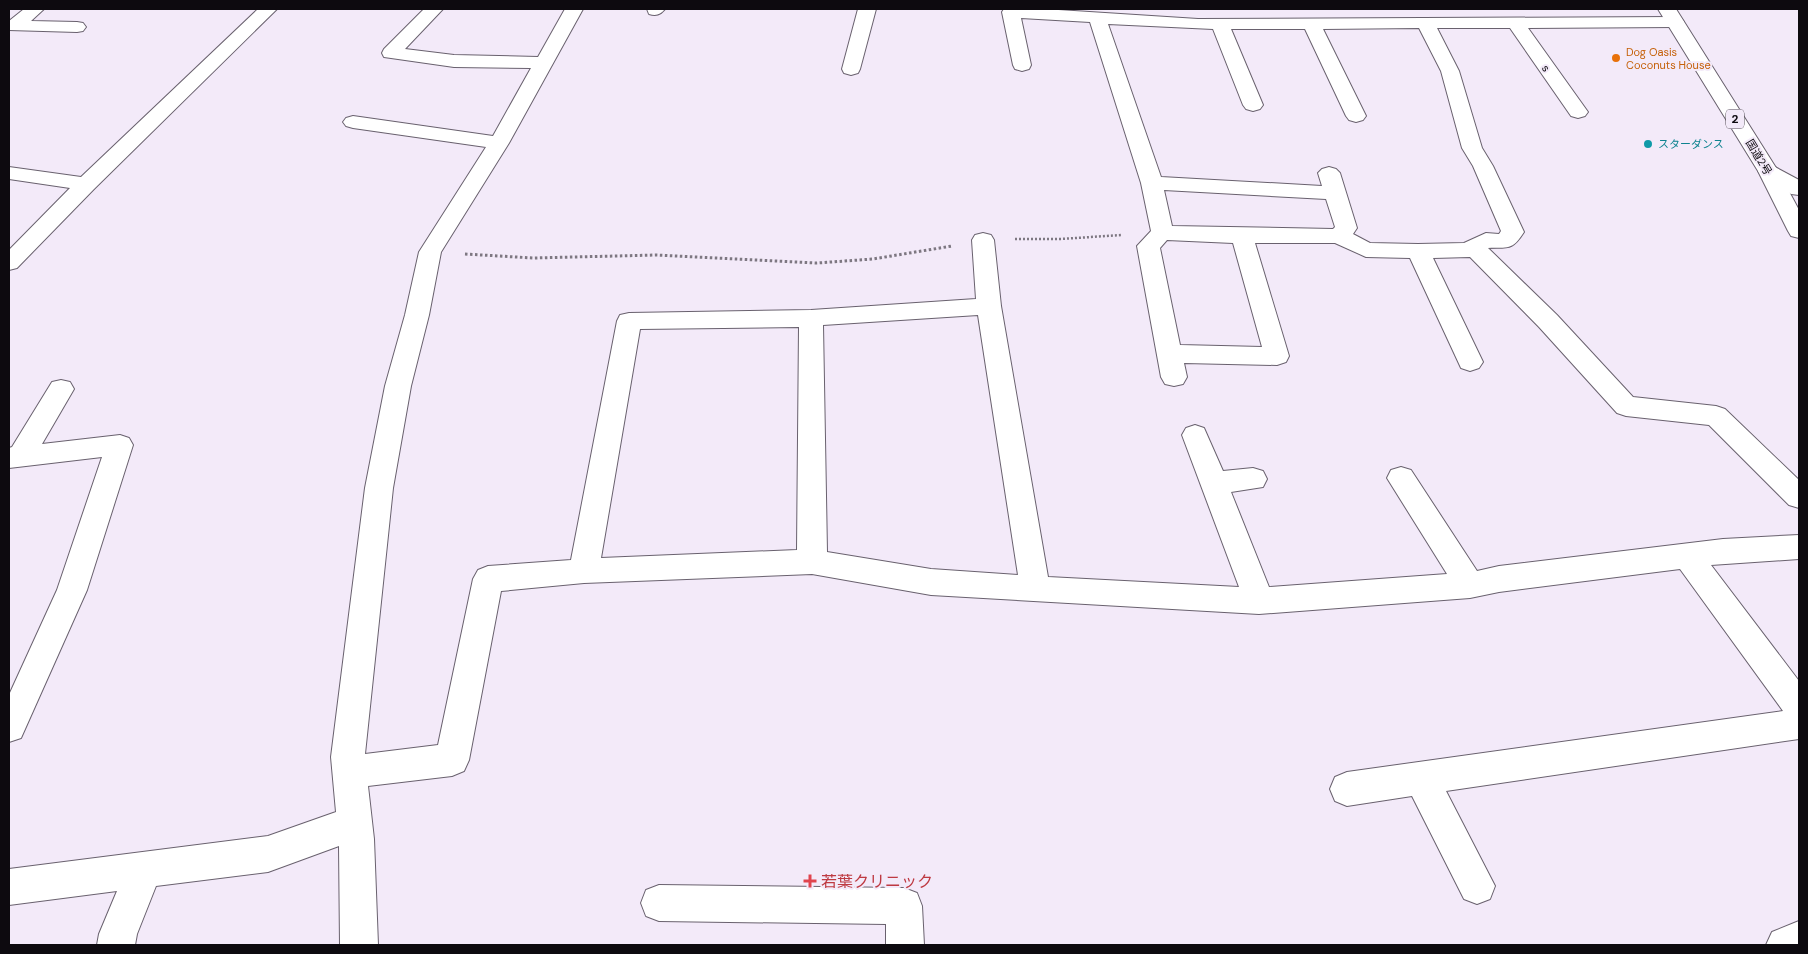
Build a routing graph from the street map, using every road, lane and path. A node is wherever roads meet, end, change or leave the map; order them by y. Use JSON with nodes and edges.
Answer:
{"nodes":[{"id":1,"x":35,"y":9,"type":"edge"},
{"id":2,"x":268,"y":9,"type":"edge"},
{"id":3,"x":434,"y":9,"type":"edge"},
{"id":4,"x":574,"y":9,"type":"edge"},
{"id":5,"x":867,"y":9,"type":"edge"},
{"id":6,"x":1084,"y":14,"type":"edge"},
{"id":7,"x":1671,"y":15,"type":"edge"},
{"id":8,"x":1196,"y":16,"type":"edge"},
{"id":9,"x":1515,"y":23,"type":"junction"},
{"id":10,"x":1220,"y":24,"type":"junction"},
{"id":11,"x":1426,"y":24,"type":"junction"},
{"id":12,"x":1312,"y":25,"type":"junction"},
{"id":13,"x":11,"y":27,"type":"edge"},
{"id":14,"x":59,"y":42,"type":"dead end"},
{"id":15,"x":544,"y":64,"type":"junction"},
{"id":16,"x":1022,"y":65,"type":"dead end"},
{"id":17,"x":852,"y":69,"type":"dead end"},
{"id":18,"x":1253,"y":105,"type":"dead end"},
{"id":19,"x":1578,"y":112,"type":"dead end"},
{"id":20,"x":1356,"y":116,"type":"dead end"},
{"id":21,"x":353,"y":122,"type":"dead end"},
{"id":22,"x":499,"y":143,"type":"junction"},
{"id":23,"x":1768,"y":171,"type":"junction"},
{"id":24,"x":9,"y":173,"type":"edge"},
{"id":25,"x":1152,"y":183,"type":"junction"},
{"id":26,"x":86,"y":184,"type":"junction"},
{"id":27,"x":1799,"y":189,"type":"edge"},
{"id":28,"x":1799,"y":231,"type":"edge"},
{"id":29,"x":1162,"y":233,"type":"junction"},
{"id":30,"x":1242,"y":236,"type":"junction"},
{"id":31,"x":1339,"y":236,"type":"junction"},
{"id":32,"x":984,"y":240,"type":"junction"},
{"id":33,"x":1474,"y":247,"type":"junction"},
{"id":34,"x":1418,"y":251,"type":"junction"},
{"id":35,"x":430,"y":252,"type":"junction"},
{"id":36,"x":9,"y":263,"type":"edge"},
{"id":37,"x":989,"y":306,"type":"junction"},
{"id":38,"x":810,"y":318,"type":"junction"},
{"id":39,"x":1470,"y":362,"type":"dead end"},
{"id":40,"x":61,"y":389,"type":"dead end"},
{"id":41,"x":1195,"y":435,"type":"dead end"},
{"id":42,"x":15,"y":457,"type":"edge"},
{"id":43,"x":1401,"y":478,"type":"dead end"},
{"id":44,"x":1253,"y":479,"type":"dead end"},
{"id":45,"x":1214,"y":483,"type":"junction"},
{"id":46,"x":1799,"y":497,"type":"edge"},
{"id":47,"x":1799,"y":547,"type":"edge"},
{"id":48,"x":1688,"y":556,"type":"junction"},
{"id":49,"x":812,"y":562,"type":"junction"},
{"id":50,"x":584,"y":571,"type":"junction"},
{"id":51,"x":1470,"y":584,"type":"junction"},
{"id":52,"x":1035,"y":589,"type":"junction"},
{"id":53,"x":1259,"y":601,"type":"junction"},
{"id":54,"x":1799,"y":707,"type":"edge"},
{"id":55,"x":1799,"y":724,"type":"edge"},
{"id":56,"x":9,"y":727,"type":"edge"},
{"id":57,"x":349,"y":772,"type":"junction"},
{"id":58,"x":1421,"y":778,"type":"junction"},
{"id":59,"x":1347,"y":789,"type":"dead end"},
{"id":60,"x":354,"y":823,"type":"junction"},
{"id":61,"x":144,"y":870,"type":"junction"},
{"id":62,"x":1477,"y":886,"type":"dead end"},
{"id":63,"x":9,"y":887,"type":"edge"},
{"id":64,"x":659,"y":903,"type":"dead end"},
{"id":65,"x":1799,"y":940,"type":"edge"},
{"id":66,"x":116,"y":945,"type":"edge"},
{"id":67,"x":359,"y":945,"type":"edge"},
{"id":68,"x":905,"y":945,"type":"edge"},
{"id":69,"x":1785,"y":945,"type":"edge"}],
"edges":[{"from":1,"to":13,"type":"main road"},
{"from":2,"to":26,"type":"main road"},
{"from":3,"to":15,"type":"main road"},
{"from":4,"to":15,"type":"main road"},
{"from":5,"to":17,"type":"main road"},
{"from":6,"to":8,"type":"main road"},
{"from":6,"to":16,"type":"main road"},
{"from":6,"to":25,"type":"main road"},
{"from":7,"to":9,"type":"main road"},
{"from":7,"to":23,"type":"main road","name":"国道2号","number":"2"},
{"from":8,"to":10,"type":"main road"},
{"from":9,"to":11,"type":"main road"},
{"from":9,"to":19,"type":"main road","name":"s"},
{"from":10,"to":12,"type":"main road"},
{"from":10,"to":18,"type":"main road"},
{"from":11,"to":12,"type":"main road"},
{"from":11,"to":33,"type":"main road"},
{"from":12,"to":20,"type":"main road"},
{"from":13,"to":14,"type":"main road"},
{"from":15,"to":22,"type":"main road"},
{"from":21,"to":22,"type":"main road"},
{"from":22,"to":35,"type":"main road"},
{"from":23,"to":27,"type":"main road"},
{"from":23,"to":28,"type":"main road","name":"国道2号","number":"2"},
{"from":24,"to":26,"type":"main road"},
{"from":25,"to":29,"type":"main road"},
{"from":25,"to":31,"type":"main road"},
{"from":26,"to":36,"type":"main road"},
{"from":29,"to":30,"type":"main road"},
{"from":29,"to":30,"type":"main road"},
{"from":29,"to":32,"type":"path"},
{"from":30,"to":31,"type":"main road"},
{"from":31,"to":34,"type":"main road"},
{"from":32,"to":35,"type":"path"},
{"from":32,"to":37,"type":"main road"},
{"from":33,"to":34,"type":"main road"},
{"from":33,"to":46,"type":"main road"},
{"from":34,"to":39,"type":"main road"},
{"from":35,"to":57,"type":"main road"},
{"from":37,"to":38,"type":"main road"},
{"from":37,"to":52,"type":"main road"},
{"from":38,"to":49,"type":"main road"},
{"from":38,"to":50,"type":"main road"},
{"from":40,"to":42,"type":"main road"},
{"from":41,"to":45,"type":"main road"},
{"from":42,"to":56,"type":"main road"},
{"from":43,"to":51,"type":"main road"},
{"from":44,"to":45,"type":"main road"},
{"from":45,"to":53,"type":"main road"},
{"from":47,"to":48,"type":"main road"},
{"from":48,"to":51,"type":"main road"},
{"from":48,"to":54,"type":"main road"},
{"from":49,"to":50,"type":"main road"},
{"from":49,"to":52,"type":"main road"},
{"from":50,"to":57,"type":"main road"},
{"from":51,"to":53,"type":"main road"},
{"from":52,"to":53,"type":"main road"},
{"from":55,"to":58,"type":"main road"},
{"from":57,"to":60,"type":"main road"},
{"from":58,"to":59,"type":"main road"},
{"from":58,"to":62,"type":"main road"},
{"from":60,"to":61,"type":"main road"},
{"from":60,"to":67,"type":"main road"},
{"from":61,"to":63,"type":"main road"},
{"from":61,"to":66,"type":"main road"},
{"from":64,"to":68,"type":"main road"},
{"from":65,"to":69,"type":"main road"}]}
